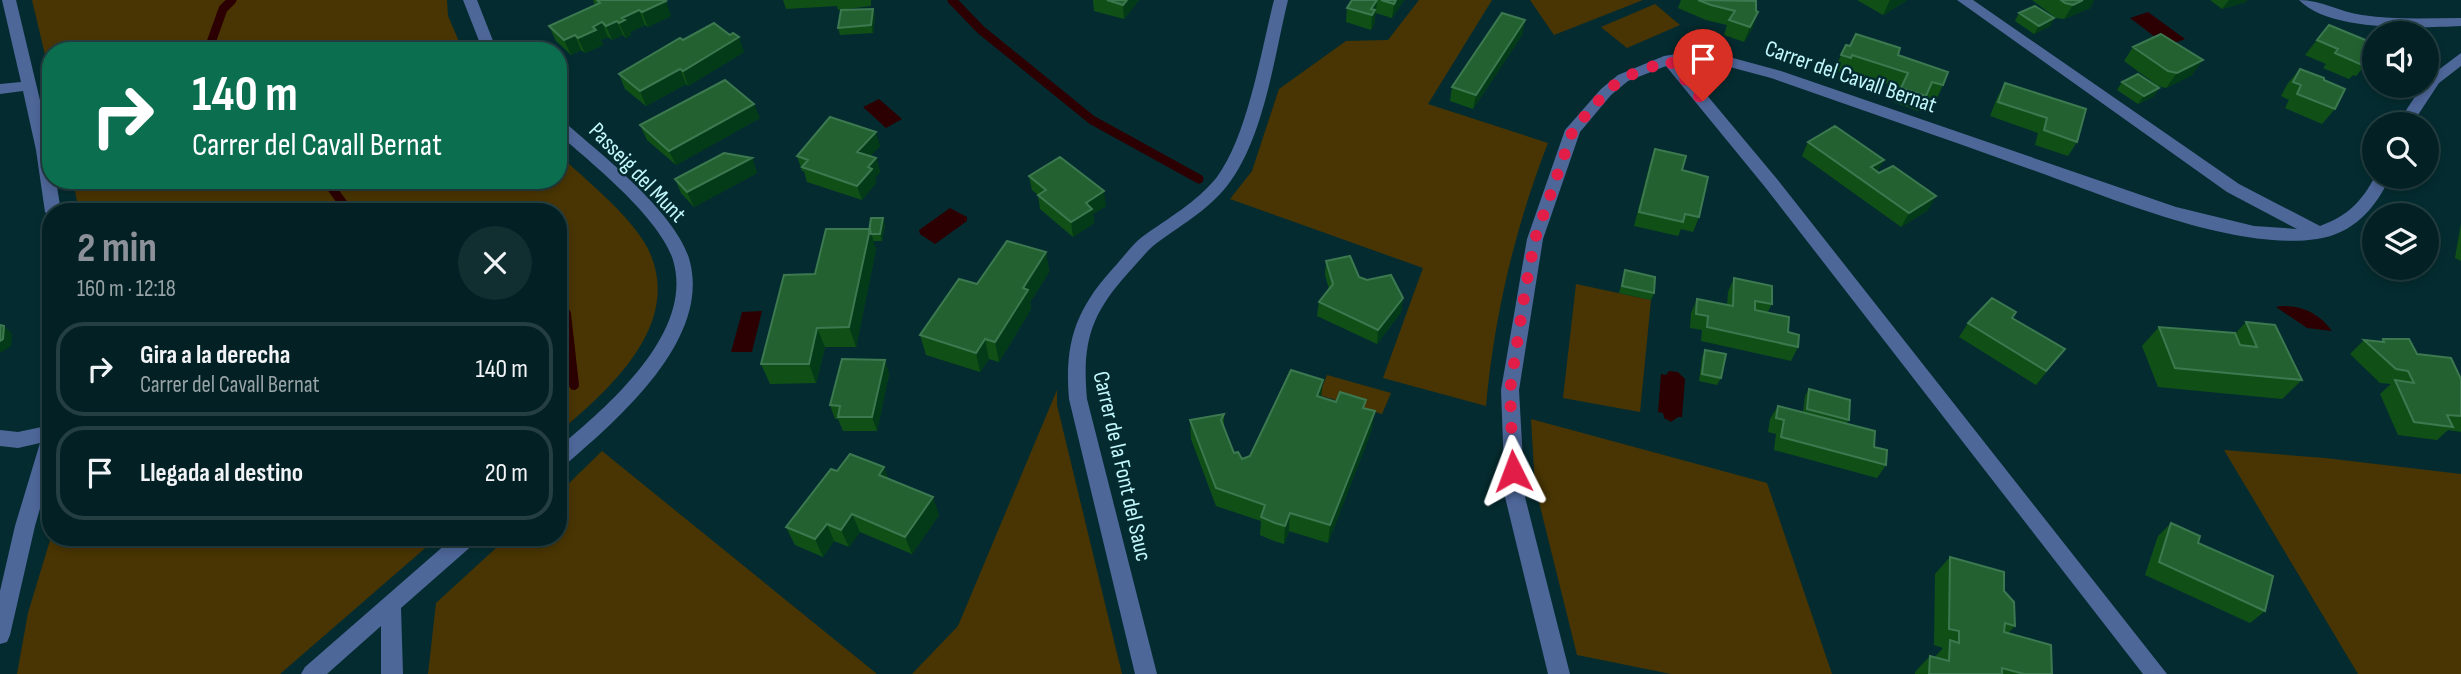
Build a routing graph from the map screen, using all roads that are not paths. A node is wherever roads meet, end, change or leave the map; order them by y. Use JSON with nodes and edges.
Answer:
{"nodes":[{"id":1,"x":9,"y":0,"type":"edge"},
{"id":2,"x":470,"y":0,"type":"edge"},
{"id":3,"x":1281,"y":0,"type":"edge"},
{"id":4,"x":1964,"y":0,"type":"edge"},
{"id":5,"x":2306,"y":0,"type":"edge"},
{"id":6,"x":2461,"y":22,"type":"edge"},
{"id":7,"x":486,"y":42,"type":"edge"},
{"id":8,"x":2461,"y":58,"type":"edge"},
{"id":9,"x":1669,"y":60,"type":"junction"},
{"id":10,"x":28,"y":86,"type":"junction"},
{"id":11,"x":0,"y":89,"type":"edge"},
{"id":12,"x":2412,"y":112,"type":"edge"},
{"id":13,"x":567,"y":134,"type":"edge"},
{"id":14,"x":42,"y":142,"type":"edge"},
{"id":15,"x":2377,"y":189,"type":"edge"},
{"id":16,"x":2319,"y":233,"type":"junction"},
{"id":17,"x":42,"y":436,"type":"edge"},
{"id":18,"x":0,"y":438,"type":"edge"},
{"id":19,"x":567,"y":451,"type":"edge"},
{"id":20,"x":42,"y":466,"type":"edge"},
{"id":21,"x":458,"y":546,"type":"edge"},
{"id":22,"x":391,"y":604,"type":"junction"},
{"id":23,"x":0,"y":635,"type":"edge"},
{"id":24,"x":312,"y":674,"type":"edge"},
{"id":25,"x":392,"y":674,"type":"edge"},
{"id":26,"x":1146,"y":674,"type":"edge"},
{"id":27,"x":1559,"y":674,"type":"edge"},
{"id":28,"x":2156,"y":674,"type":"edge"}],
"edges":[{"from":1,"to":10,"type":"street"},
{"from":2,"to":7,"type":"street"},
{"from":3,"to":26,"type":"street","name":"Carrer de la Font del Sauc"},
{"from":4,"to":16,"type":"street"},
{"from":5,"to":6,"type":"street"},
{"from":8,"to":12,"type":"street"},
{"from":9,"to":16,"type":"street","name":"Carrer del Cavall Bernat"},
{"from":9,"to":27,"type":"street","name":"Carrer del Cavall Bernat"},
{"from":9,"to":28,"type":"street"},
{"from":10,"to":11,"type":"street"},
{"from":10,"to":14,"type":"street"},
{"from":13,"to":19,"type":"street","name":"Passeig del Munt"},
{"from":15,"to":16,"type":"street","name":"Carrer del Cavall Bernat"},
{"from":17,"to":18,"type":"street"},
{"from":20,"to":23,"type":"street"},
{"from":21,"to":22,"type":"street"},
{"from":22,"to":24,"type":"street"},
{"from":22,"to":25,"type":"street"}]}
